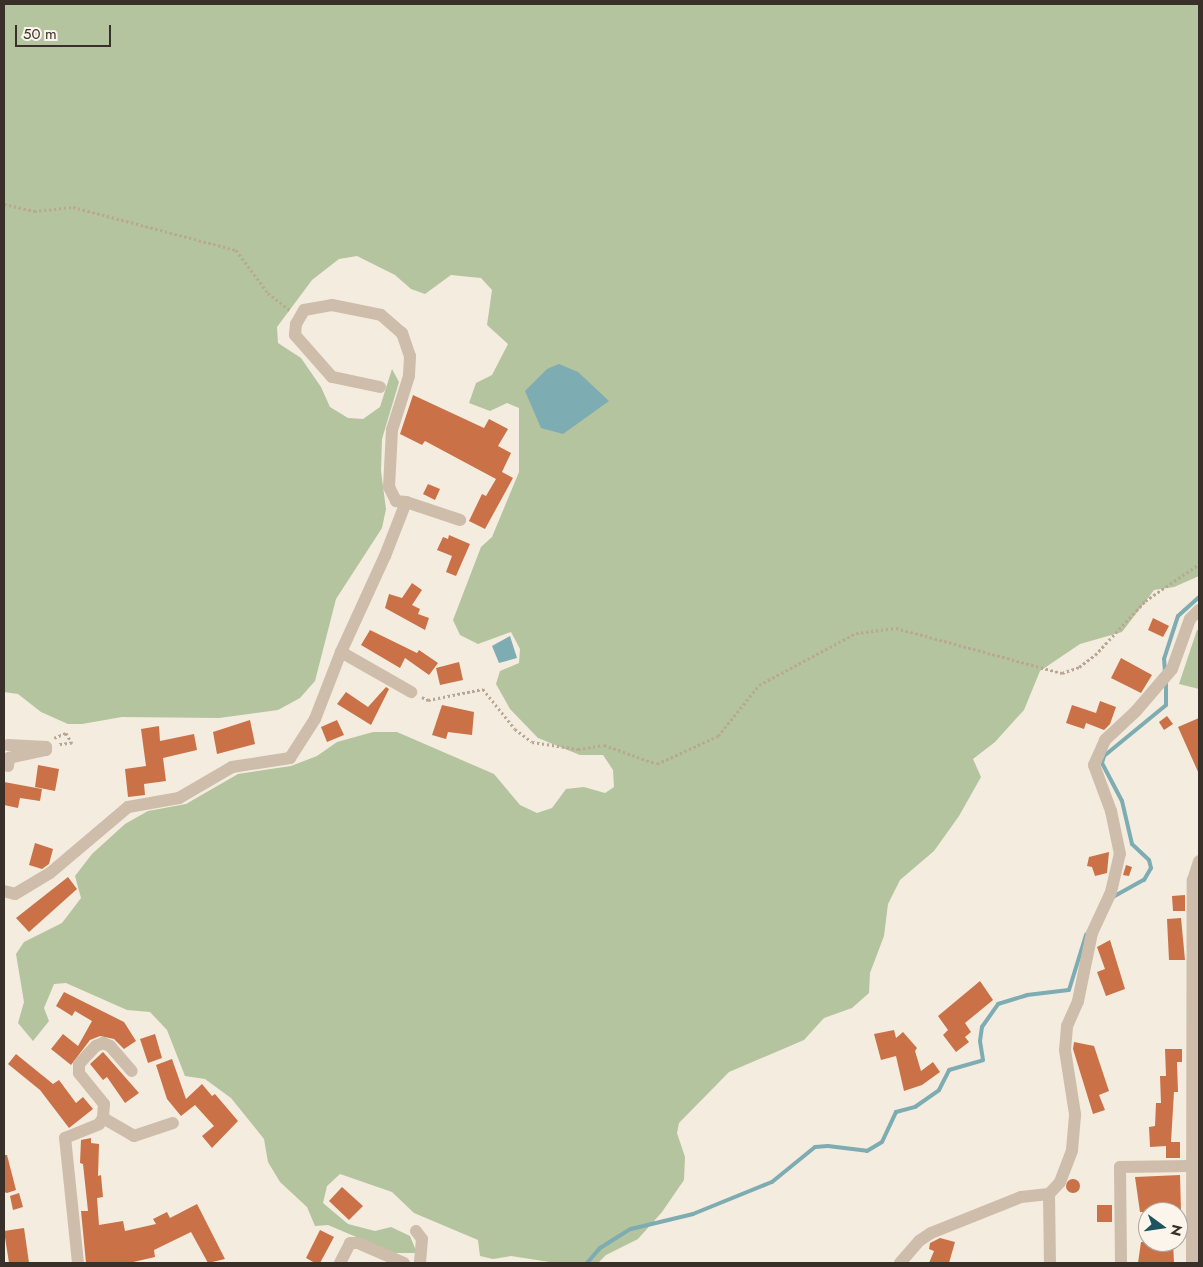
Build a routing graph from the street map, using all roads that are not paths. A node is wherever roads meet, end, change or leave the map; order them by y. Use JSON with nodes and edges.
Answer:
{"nodes":[{"id":1,"x":380,"y":387,"type":"dead end"},
{"id":2,"x":406,"y":502,"type":"junction"},
{"id":3,"x":460,"y":520,"type":"dead end"},
{"id":4,"x":1199,"y":610,"type":"edge"},
{"id":5,"x":341,"y":652,"type":"junction"},
{"id":6,"x":412,"y":692,"type":"road end"},
{"id":7,"x":8,"y":745,"type":"dead end"},
{"id":8,"x":22,"y":765,"type":"dead end"},
{"id":9,"x":6,"y":766,"type":"edge"},
{"id":10,"x":1199,"y":861,"type":"edge"},
{"id":11,"x":4,"y":891,"type":"edge"},
{"id":12,"x":132,"y":1071,"type":"dead end"},
{"id":13,"x":1195,"y":1085,"type":"edge"},
{"id":14,"x":103,"y":1118,"type":"junction"},
{"id":15,"x":173,"y":1123,"type":"dead end"},
{"id":16,"x":1190,"y":1166,"type":"junction"},
{"id":17,"x":1049,"y":1194,"type":"junction"},
{"id":18,"x":416,"y":1231,"type":"dead end"},
{"id":19,"x":78,"y":1263,"type":"edge"},
{"id":20,"x":340,"y":1263,"type":"edge"},
{"id":21,"x":404,"y":1263,"type":"edge"},
{"id":22,"x":420,"y":1263,"type":"edge"},
{"id":23,"x":900,"y":1263,"type":"edge"},
{"id":24,"x":1050,"y":1263,"type":"edge"},
{"id":25,"x":1121,"y":1263,"type":"edge"},
{"id":26,"x":1192,"y":1263,"type":"edge"}],
"edges":[{"from":1,"to":2,"type":"street"},
{"from":2,"to":3,"type":"street"},
{"from":2,"to":5,"type":"street"},
{"from":4,"to":17,"type":"street"},
{"from":5,"to":6,"type":"street"},
{"from":5,"to":11,"type":"street"},
{"from":7,"to":9,"type":"street"},
{"from":8,"to":9,"type":"street"},
{"from":10,"to":13,"type":"street"},
{"from":12,"to":14,"type":"street"},
{"from":13,"to":16,"type":"street"},
{"from":14,"to":15,"type":"street"},
{"from":14,"to":19,"type":"street"},
{"from":16,"to":25,"type":"street"},
{"from":16,"to":26,"type":"street"},
{"from":17,"to":23,"type":"street"},
{"from":17,"to":24,"type":"street"},
{"from":18,"to":22,"type":"street"},
{"from":20,"to":21,"type":"street"}]}
